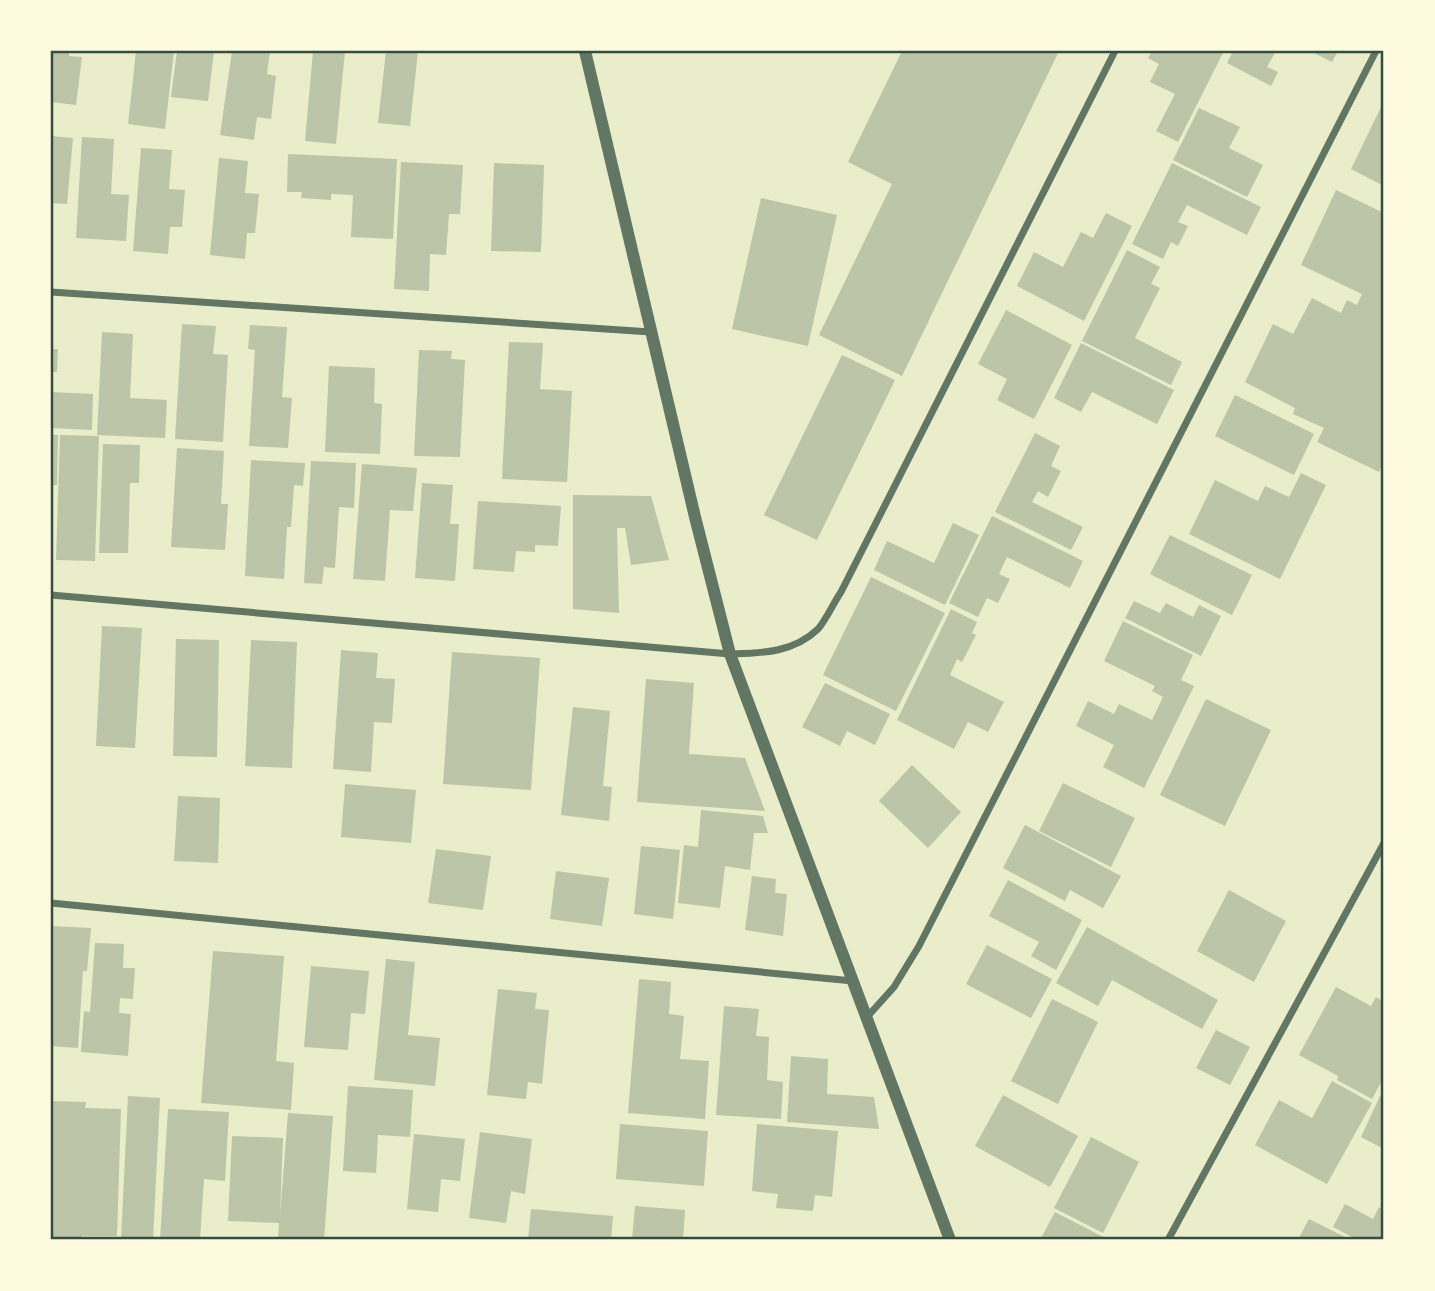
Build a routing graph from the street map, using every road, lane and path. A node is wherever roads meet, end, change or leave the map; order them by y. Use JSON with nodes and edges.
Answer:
{"nodes":[{"id":1,"x":585,"y":51,"type":"edge"},
{"id":2,"x":1115,"y":51,"type":"edge"},
{"id":3,"x":1377,"y":51,"type":"edge"},
{"id":4,"x":51,"y":292,"type":"edge"},
{"id":5,"x":651,"y":332,"type":"junction"},
{"id":6,"x":51,"y":595,"type":"edge"},
{"id":7,"x":730,"y":654,"type":"junction"},
{"id":8,"x":1384,"y":843,"type":"edge"},
{"id":9,"x":51,"y":903,"type":"edge"},
{"id":10,"x":854,"y":981,"type":"junction"},
{"id":11,"x":867,"y":1017,"type":"junction"},
{"id":12,"x":950,"y":1240,"type":"edge"},
{"id":13,"x":1168,"y":1240,"type":"edge"}],
"edges":[{"from":1,"to":5,"type":"street"},
{"from":2,"to":7,"type":"street"},
{"from":3,"to":11,"type":"street"},
{"from":4,"to":5,"type":"street"},
{"from":5,"to":7,"type":"street"},
{"from":6,"to":7,"type":"street"},
{"from":7,"to":10,"type":"street"},
{"from":8,"to":13,"type":"street"},
{"from":9,"to":10,"type":"street"},
{"from":10,"to":11,"type":"street"},
{"from":11,"to":12,"type":"street"}]}
